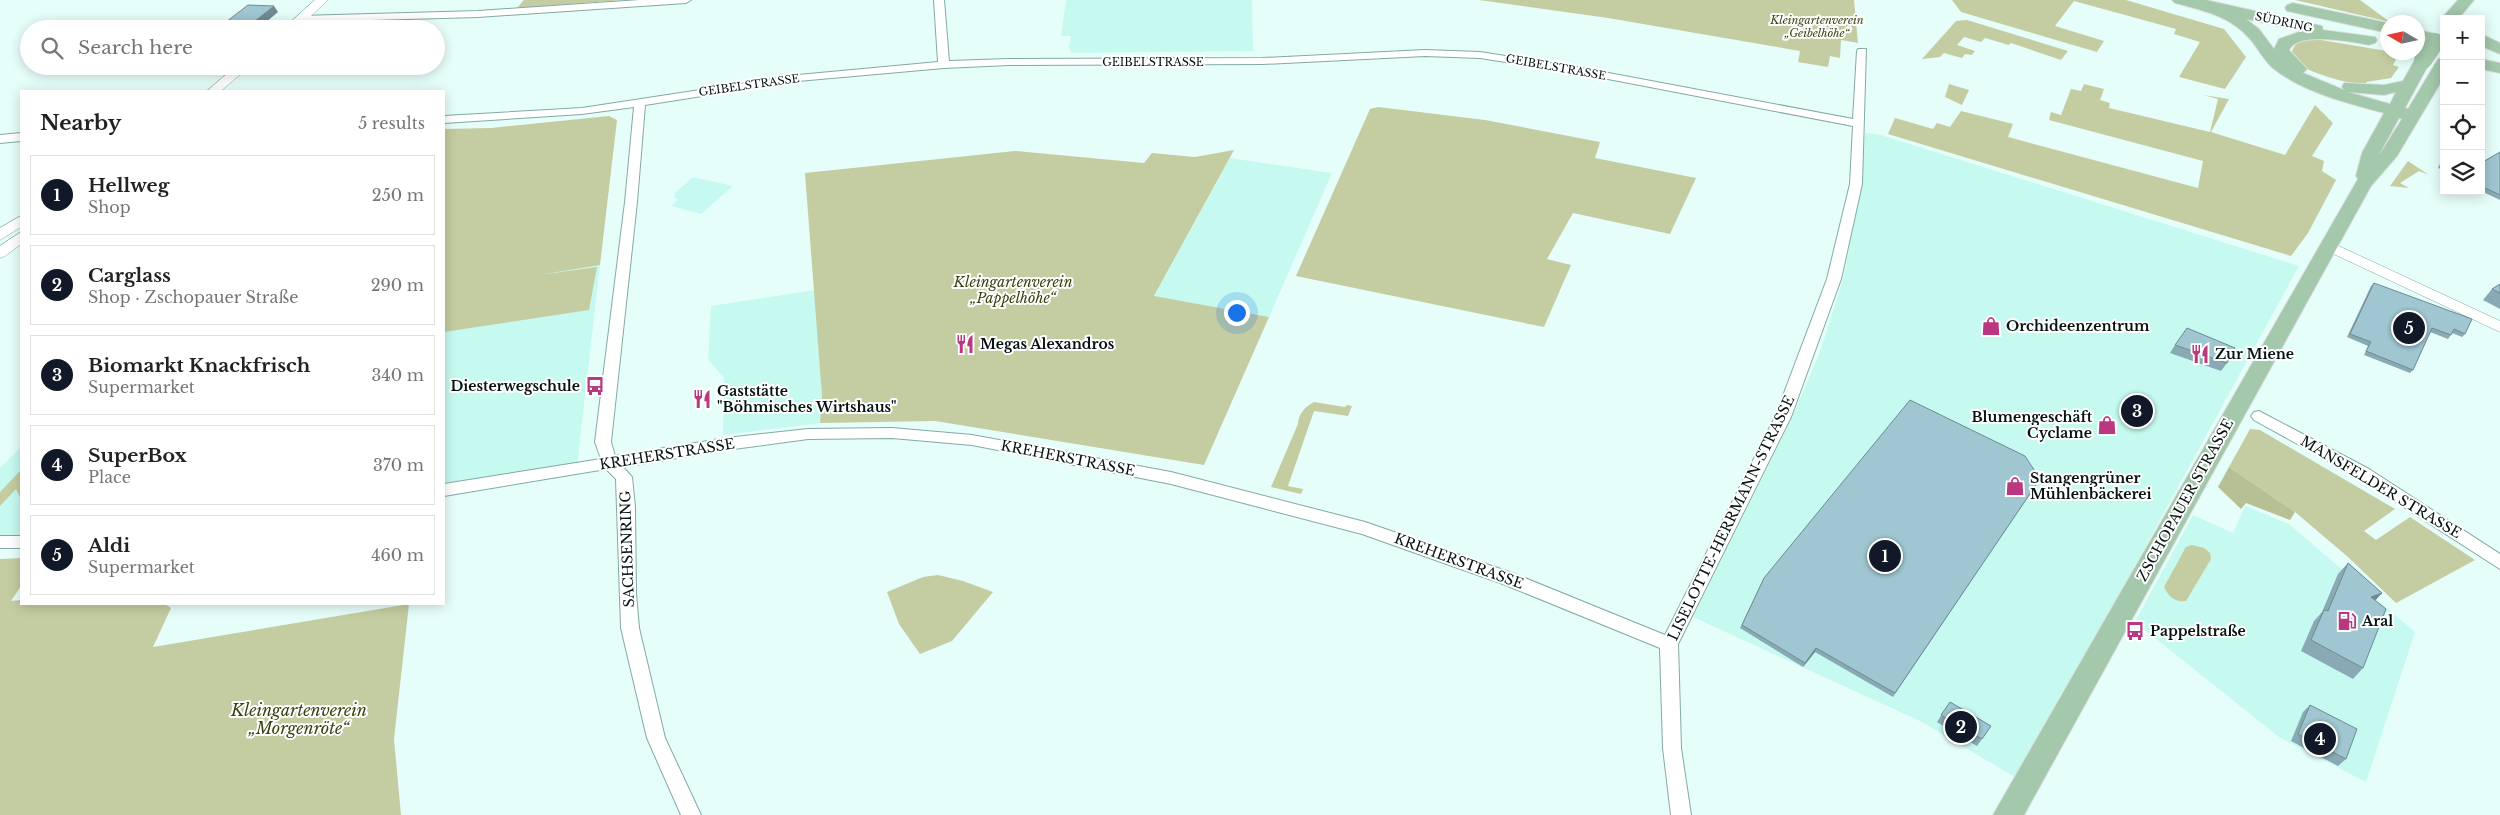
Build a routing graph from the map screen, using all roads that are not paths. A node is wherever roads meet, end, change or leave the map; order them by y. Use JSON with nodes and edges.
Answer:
{"nodes":[{"id":1,"x":322,"y":0,"type":"edge"},
{"id":2,"x":686,"y":0,"type":"edge"},
{"id":3,"x":939,"y":0,"type":"edge"},
{"id":4,"x":2180,"y":0,"type":"edge"},
{"id":5,"x":2466,"y":0,"type":"edge"},
{"id":6,"x":2473,"y":0,"type":"edge"},
{"id":7,"x":2211,"y":3,"type":"edge"},
{"id":8,"x":2274,"y":4,"type":"dead end"},
{"id":9,"x":2452,"y":15,"type":"edge"},
{"id":10,"x":2467,"y":15,"type":"edge"},
{"id":11,"x":300,"y":19,"type":"joint"},
{"id":12,"x":2380,"y":26,"type":"edge"},
{"id":13,"x":2380,"y":35,"type":"edge"},
{"id":14,"x":2425,"y":35,"type":"edge"},
{"id":15,"x":2425,"y":39,"type":"edge"},
{"id":16,"x":2369,"y":40,"type":"junction"},
{"id":17,"x":2380,"y":42,"type":"edge"},
{"id":18,"x":2485,"y":42,"type":"edge"},
{"id":19,"x":2425,"y":44,"type":"edge"},
{"id":20,"x":2440,"y":48,"type":"edge"},
{"id":21,"x":2440,"y":49,"type":"edge"},
{"id":22,"x":2440,"y":49,"type":"edge"},
{"id":23,"x":2485,"y":49,"type":"edge"},
{"id":24,"x":2440,"y":50,"type":"edge"},
{"id":25,"x":1862,"y":51,"type":"dead end"},
{"id":26,"x":2500,"y":51,"type":"edge"},
{"id":27,"x":2440,"y":53,"type":"edge"},
{"id":28,"x":2425,"y":54,"type":"edge"},
{"id":29,"x":2485,"y":57,"type":"edge"},
{"id":30,"x":2418,"y":60,"type":"edge"},
{"id":31,"x":2500,"y":60,"type":"edge"},
{"id":32,"x":944,"y":65,"type":"junction"},
{"id":33,"x":2485,"y":65,"type":"edge"},
{"id":34,"x":2500,"y":68,"type":"edge"},
{"id":35,"x":233,"y":75,"type":"edge"},
{"id":36,"x":2485,"y":76,"type":"edge"},
{"id":37,"x":2500,"y":79,"type":"edge"},
{"id":38,"x":2410,"y":84,"type":"junction"},
{"id":39,"x":214,"y":90,"type":"edge"},
{"id":40,"x":640,"y":101,"type":"junction"},
{"id":41,"x":2404,"y":114,"type":"junction"},
{"id":42,"x":445,"y":119,"type":"edge"},
{"id":43,"x":1859,"y":124,"type":"junction"},
{"id":44,"x":20,"y":137,"type":"edge"},
{"id":45,"x":0,"y":138,"type":"edge"},
{"id":46,"x":20,"y":221,"type":"edge"},
{"id":47,"x":0,"y":235,"type":"edge"},
{"id":48,"x":20,"y":238,"type":"edge"},
{"id":49,"x":2328,"y":246,"type":"junction"},
{"id":50,"x":0,"y":252,"type":"edge"},
{"id":51,"x":2500,"y":327,"type":"edge"},
{"id":52,"x":2259,"y":416,"type":"dead end"},
{"id":53,"x":610,"y":464,"type":"junction"},
{"id":54,"x":445,"y":490,"type":"edge"},
{"id":55,"x":0,"y":542,"type":"edge"},
{"id":56,"x":20,"y":542,"type":"edge"},
{"id":57,"x":2500,"y":562,"type":"edge"},
{"id":58,"x":1669,"y":644,"type":"junction"},
{"id":59,"x":691,"y":815,"type":"edge"},
{"id":60,"x":1680,"y":815,"type":"edge"},
{"id":61,"x":2008,"y":815,"type":"edge"}],
"edges":[{"from":1,"to":11,"type":"street"},
{"from":2,"to":11,"type":"street"},
{"from":3,"to":32,"type":"street"},
{"from":4,"to":7,"type":"main road","name":"SÜDRING"},
{"from":5,"to":9,"type":"main road"},
{"from":6,"to":10,"type":"main road"},
{"from":7,"to":13,"type":"main road","name":"SÜDRING"},
{"from":7,"to":16,"type":"main road","name":"SÜDRING"},
{"from":7,"to":41,"type":"main road"},
{"from":8,"to":12,"type":"main road"},
{"from":14,"to":20,"type":"main road"},
{"from":15,"to":21,"type":"main road"},
{"from":16,"to":17,"type":"main road","name":"SÜDRING"},
{"from":16,"to":38,"type":"main road"},
{"from":18,"to":26,"type":"main road"},
{"from":19,"to":22,"type":"main road"},
{"from":23,"to":26,"type":"main road"},
{"from":24,"to":28,"type":"main road"},
{"from":25,"to":43,"type":"street","name":"LISELOTTE-HERRMANN-STRASSE"},
{"from":27,"to":41,"type":"main road","name":"ZSCHOPAUER STRASSE"},
{"from":29,"to":31,"type":"main road"},
{"from":30,"to":38,"type":"main road","name":"ZSCHOPAUER STRASSE"},
{"from":32,"to":40,"type":"street","name":"GEIBELSTRASSE"},
{"from":32,"to":43,"type":"street","name":"GEIBELSTRASSE"},
{"from":33,"to":34,"type":"main road"},
{"from":35,"to":39,"type":"street"},
{"from":36,"to":37,"type":"main road"},
{"from":38,"to":41,"type":"main road","name":"ZSCHOPAUER STRASSE"},
{"from":40,"to":42,"type":"street","name":"GEIBELSTRASSE"},
{"from":40,"to":53,"type":"street","name":"SACHSENRING"},
{"from":41,"to":49,"type":"main road","name":"ZSCHOPAUER STRASSE"},
{"from":43,"to":58,"type":"street","name":"LISELOTTE-HERRMANN-STRASSE"},
{"from":44,"to":45,"type":"street"},
{"from":46,"to":47,"type":"street"},
{"from":48,"to":50,"type":"street"},
{"from":49,"to":51,"type":"street"},
{"from":49,"to":61,"type":"main road","name":"ZSCHOPAUER STRASSE"},
{"from":52,"to":57,"type":"street","name":"MANSFELDER STRASSE"},
{"from":53,"to":54,"type":"street","name":"KREHERSTRASSE"},
{"from":53,"to":58,"type":"street","name":"KREHERSTRASSE"},
{"from":53,"to":59,"type":"street","name":"SACHSENRING"},
{"from":55,"to":56,"type":"street"},
{"from":58,"to":60,"type":"street","name":"LISELOTTE-HERRMANN-STRASSE"}]}
